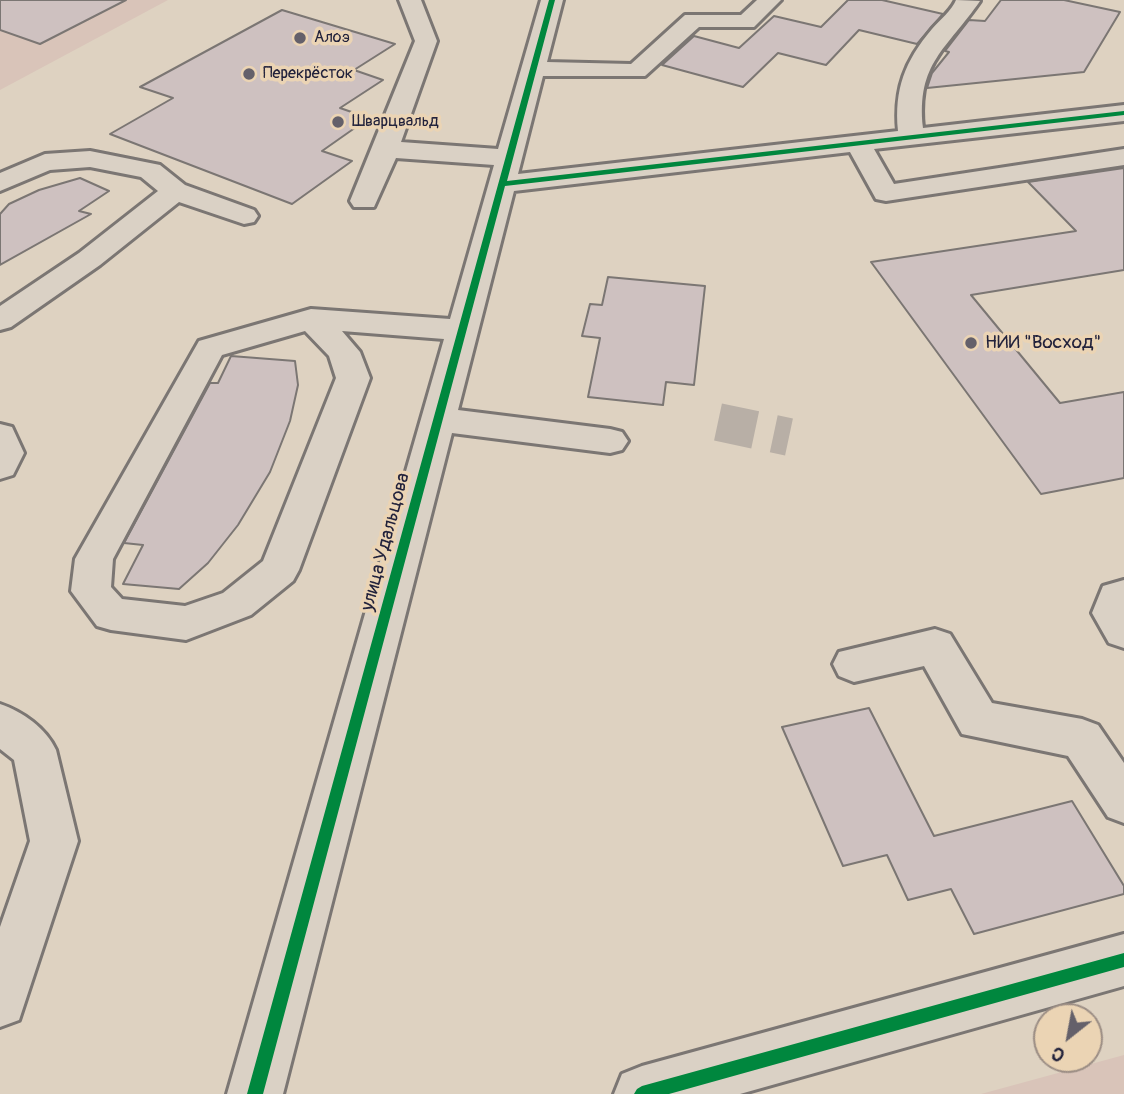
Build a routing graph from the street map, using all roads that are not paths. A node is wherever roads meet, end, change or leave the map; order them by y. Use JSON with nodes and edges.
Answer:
{"nodes":[{"id":1,"x":410,"y":0,"type":"edge"},
{"id":2,"x":552,"y":0,"type":"edge"},
{"id":3,"x":770,"y":0,"type":"edge"},
{"id":4,"x":967,"y":0,"type":"edge"},
{"id":5,"x":535,"y":69,"type":"junction"},
{"id":6,"x":1124,"y":113,"type":"edge"},
{"id":7,"x":911,"y":136,"type":"junction"},
{"id":8,"x":858,"y":144,"type":"junction"},
{"id":9,"x":386,"y":149,"type":"junction"},
{"id":10,"x":1124,"y":157,"type":"edge"},
{"id":11,"x":506,"y":171,"type":"junction"},
{"id":12,"x":0,"y":183,"type":"edge"},
{"id":13,"x":175,"y":191,"type":"junction"},
{"id":14,"x":364,"y":201,"type":"dead end"},
{"id":15,"x":244,"y":216,"type":"dead end"},
{"id":16,"x":311,"y":319,"type":"junction"},
{"id":17,"x":0,"y":320,"type":"edge"},
{"id":18,"x":463,"y":330,"type":"junction"},
{"id":19,"x":437,"y":419,"type":"junction"},
{"id":20,"x":0,"y":436,"type":"edge"},
{"id":21,"x":610,"y":441,"type":"dead end"},
{"id":22,"x":0,"y":466,"type":"edge"},
{"id":23,"x":1124,"y":596,"type":"edge"},
{"id":24,"x":1124,"y":631,"type":"edge"},
{"id":25,"x":854,"y":664,"type":"dead end"},
{"id":26,"x":0,"y":723,"type":"edge"},
{"id":27,"x":1121,"y":792,"type":"edge"},
{"id":28,"x":1124,"y":960,"type":"edge"},
{"id":29,"x":0,"y":1001,"type":"edge"},
{"id":30,"x":255,"y":1094,"type":"edge"},
{"id":31,"x":642,"y":1094,"type":"edge"}],
"edges":[{"from":1,"to":9,"type":"street"},
{"from":2,"to":5,"type":"street","name":"улица Удальцова"},
{"from":3,"to":5,"type":"street"},
{"from":4,"to":7,"type":"street"},
{"from":5,"to":11,"type":"street","name":"улица Удальцова"},
{"from":6,"to":7,"type":"street"},
{"from":7,"to":8,"type":"street"},
{"from":8,"to":10,"type":"street"},
{"from":8,"to":11,"type":"street"},
{"from":9,"to":11,"type":"street"},
{"from":9,"to":14,"type":"street"},
{"from":11,"to":18,"type":"street","name":"улица Удальцова"},
{"from":12,"to":13,"type":"street"},
{"from":13,"to":15,"type":"street"},
{"from":13,"to":17,"type":"street"},
{"from":16,"to":16,"type":"street"},
{"from":16,"to":18,"type":"street"},
{"from":18,"to":19,"type":"street","name":"улица Удальцова"},
{"from":19,"to":21,"type":"street"},
{"from":19,"to":30,"type":"street","name":"улица Удальцова"},
{"from":20,"to":22,"type":"street"},
{"from":23,"to":24,"type":"street"},
{"from":25,"to":27,"type":"street"},
{"from":26,"to":29,"type":"street"},
{"from":28,"to":31,"type":"street"}]}
